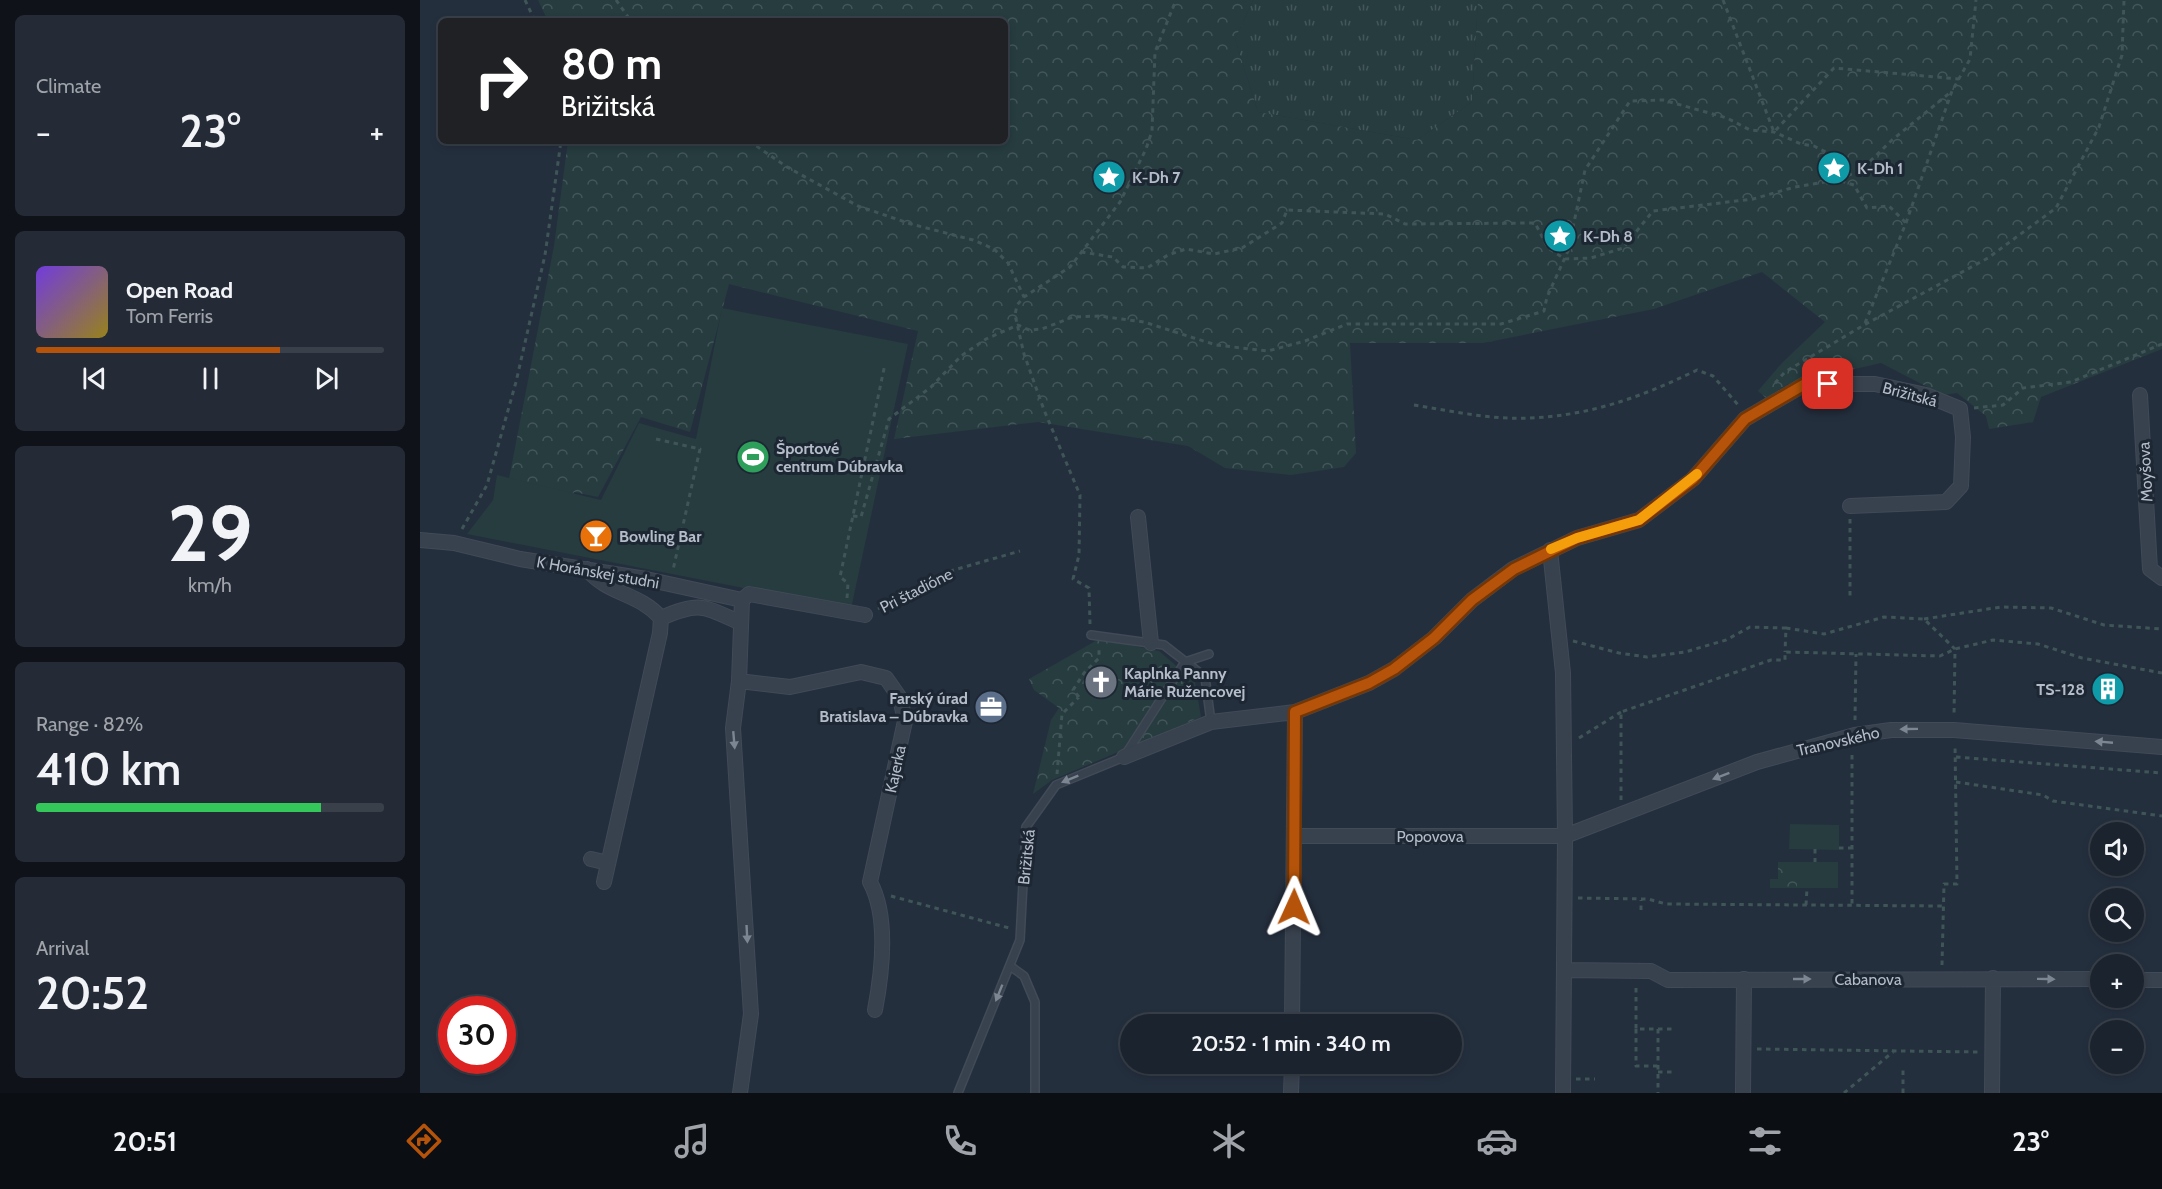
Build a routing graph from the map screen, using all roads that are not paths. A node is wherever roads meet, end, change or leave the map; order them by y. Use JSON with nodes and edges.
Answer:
{"nodes":[{"id":1,"x":2140,"y":395,"type":"dead end"},
{"id":2,"x":1850,"y":506,"type":"road end"},
{"id":3,"x":1138,"y":518,"type":"dead end"},
{"id":4,"x":420,"y":540,"type":"edge"},
{"id":5,"x":1550,"y":550,"type":"junction"},
{"id":6,"x":587,"y":569,"type":"junction"},
{"id":7,"x":2162,"y":578,"type":"edge"},
{"id":8,"x":742,"y":600,"type":"junction"},
{"id":9,"x":865,"y":615,"type":"road end"},
{"id":10,"x":661,"y":618,"type":"junction"},
{"id":11,"x":741,"y":623,"type":"junction"},
{"id":12,"x":1091,"y":635,"type":"road end"},
{"id":13,"x":1151,"y":643,"type":"junction"},
{"id":14,"x":1209,"y":654,"type":"dead end"},
{"id":15,"x":1185,"y":662,"type":"junction"},
{"id":16,"x":739,"y":681,"type":"junction"},
{"id":17,"x":1295,"y":712,"type":"junction"},
{"id":18,"x":1211,"y":722,"type":"junction"},
{"id":19,"x":2162,"y":747,"type":"edge"},
{"id":20,"x":1124,"y":757,"type":"junction"},
{"id":21,"x":1294,"y":836,"type":"junction"},
{"id":22,"x":1565,"y":836,"type":"junction"},
{"id":23,"x":591,"y":859,"type":"dead end"},
{"id":24,"x":608,"y":863,"type":"junction"},
{"id":25,"x":604,"y":882,"type":"dead end"},
{"id":26,"x":1010,"y":966,"type":"junction"},
{"id":27,"x":1564,"y":970,"type":"junction"},
{"id":28,"x":1993,"y":978,"type":"junction"},
{"id":29,"x":1744,"y":979,"type":"junction"},
{"id":30,"x":2090,"y":979,"type":"edge"},
{"id":31,"x":2144,"y":980,"type":"edge"},
{"id":32,"x":2162,"y":980,"type":"edge"},
{"id":33,"x":876,"y":1010,"type":"dead end"},
{"id":34,"x":1292,"y":1014,"type":"edge"},
{"id":35,"x":1292,"y":1074,"type":"edge"},
{"id":36,"x":740,"y":1093,"type":"edge"},
{"id":37,"x":958,"y":1093,"type":"edge"},
{"id":38,"x":1035,"y":1093,"type":"edge"},
{"id":39,"x":1291,"y":1093,"type":"edge"},
{"id":40,"x":1563,"y":1093,"type":"edge"},
{"id":41,"x":1743,"y":1093,"type":"edge"},
{"id":42,"x":1992,"y":1093,"type":"edge"}],
"edges":[{"from":1,"to":7,"type":"street","name":"Moyšova"},
{"from":2,"to":5,"type":"street","name":"Brižitská"},
{"from":3,"to":13,"type":"street"},
{"from":4,"to":6,"type":"street","name":"K Horánskej studni"},
{"from":5,"to":17,"type":"street","name":"Brižitská"},
{"from":5,"to":22,"type":"street"},
{"from":6,"to":8,"type":"street","name":"K Horánskej studni"},
{"from":6,"to":10,"type":"street"},
{"from":8,"to":9,"type":"street","name":"Pri štadióne"},
{"from":8,"to":11,"type":"street"},
{"from":10,"to":11,"type":"street"},
{"from":10,"to":24,"type":"street"},
{"from":11,"to":16,"type":"street"},
{"from":12,"to":13,"type":"lane"},
{"from":13,"to":15,"type":"lane"},
{"from":14,"to":15,"type":"lane"},
{"from":15,"to":18,"type":"lane"},
{"from":15,"to":20,"type":"lane"},
{"from":16,"to":33,"type":"street","name":"Kajerka"},
{"from":16,"to":36,"type":"street","one_way":true},
{"from":17,"to":18,"type":"street","name":"Brižitská"},
{"from":17,"to":21,"type":"street"},
{"from":18,"to":20,"type":"street","name":"Brižitská"},
{"from":19,"to":22,"type":"street","name":"Tranovského","one_way":true},
{"from":20,"to":26,"type":"lane","name":"Brižitská","one_way":true},
{"from":21,"to":22,"type":"street","name":"Popovova"},
{"from":21,"to":34,"type":"street"},
{"from":22,"to":27,"type":"street"},
{"from":23,"to":24,"type":"street"},
{"from":24,"to":25,"type":"street"},
{"from":26,"to":37,"type":"lane","name":"Brižitská","one_way":true},
{"from":26,"to":38,"type":"lane"},
{"from":27,"to":29,"type":"street","name":"Cabanova"},
{"from":27,"to":40,"type":"street"},
{"from":29,"to":28,"type":"street","name":"Cabanova","one_way":true},
{"from":28,"to":30,"type":"street","name":"Cabanova","one_way":true},
{"from":28,"to":42,"type":"street"},
{"from":29,"to":41,"type":"street"},
{"from":31,"to":32,"type":"street"},
{"from":35,"to":39,"type":"street"}]}
